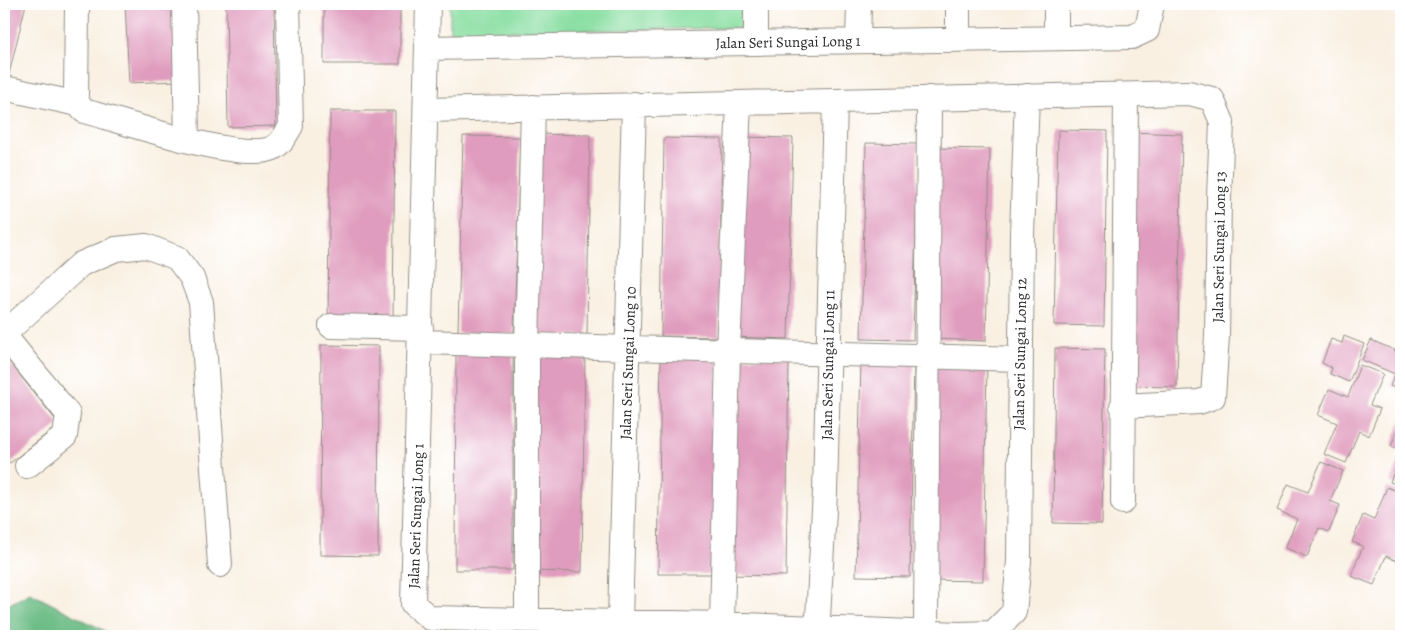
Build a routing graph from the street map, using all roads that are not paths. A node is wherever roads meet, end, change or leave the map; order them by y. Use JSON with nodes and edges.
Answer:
{"nodes":[{"id":1,"x":77,"y":4,"type":"edge"},
{"id":2,"x":184,"y":4,"type":"edge"},
{"id":3,"x":288,"y":4,"type":"edge"},
{"id":4,"x":428,"y":4,"type":"edge"},
{"id":5,"x":756,"y":4,"type":"edge"},
{"id":6,"x":859,"y":4,"type":"edge"},
{"id":7,"x":958,"y":4,"type":"edge"},
{"id":8,"x":1056,"y":4,"type":"edge"},
{"id":9,"x":1152,"y":4,"type":"edge"},
{"id":10,"x":1056,"y":37,"type":"junction"},
{"id":11,"x":958,"y":39,"type":"junction"},
{"id":12,"x":858,"y":41,"type":"junction"},
{"id":13,"x":756,"y":42,"type":"junction"},
{"id":14,"x":427,"y":48,"type":"junction"},
{"id":15,"x":4,"y":88,"type":"edge"},
{"id":16,"x":1126,"y":95,"type":"junction"},
{"id":17,"x":1027,"y":96,"type":"junction"},
{"id":18,"x":929,"y":98,"type":"junction"},
{"id":19,"x":835,"y":101,"type":"junction"},
{"id":20,"x":739,"y":103,"type":"junction"},
{"id":21,"x":78,"y":104,"type":"junction"},
{"id":22,"x":634,"y":104,"type":"junction"},
{"id":23,"x":533,"y":107,"type":"junction"},
{"id":24,"x":426,"y":110,"type":"junction"},
{"id":25,"x":187,"y":139,"type":"junction"},
{"id":26,"x":331,"y":326,"type":"dead end"},
{"id":27,"x":4,"y":335,"type":"edge"},
{"id":28,"x":421,"y":335,"type":"junction"},
{"id":29,"x":527,"y":345,"type":"junction"},
{"id":30,"x":628,"y":348,"type":"junction"},
{"id":31,"x":728,"y":350,"type":"junction"},
{"id":32,"x":828,"y":353,"type":"junction"},
{"id":33,"x":926,"y":355,"type":"junction"},
{"id":34,"x":1020,"y":358,"type":"junction"},
{"id":35,"x":1122,"y":406,"type":"junction"},
{"id":36,"x":27,"y":466,"type":"dead end"},
{"id":37,"x":1123,"y":502,"type":"dead end"},
{"id":38,"x":220,"y":565,"type":"dead end"},
{"id":39,"x":1014,"y":612,"type":"joint"},
{"id":40,"x":527,"y":619,"type":"junction"},
{"id":41,"x":620,"y":621,"type":"junction"},
{"id":42,"x":722,"y":624,"type":"junction"},
{"id":43,"x":818,"y":632,"type":"edge"},
{"id":44,"x":926,"y":633,"type":"junction"}],
"edges":[{"from":1,"to":21,"type":"street"},
{"from":2,"to":25,"type":"street"},
{"from":3,"to":25,"type":"street"},
{"from":4,"to":14,"type":"street","name":"Jalan Seri Sungai Long 1"},
{"from":5,"to":13,"type":"street"},
{"from":6,"to":12,"type":"street"},
{"from":7,"to":11,"type":"street"},
{"from":8,"to":10,"type":"street"},
{"from":9,"to":10,"type":"street","name":"Jalan Seri Sungai Long 1"},
{"from":10,"to":11,"type":"street","name":"Jalan Seri Sungai Long 1"},
{"from":11,"to":12,"type":"street","name":"Jalan Seri Sungai Long 1"},
{"from":12,"to":13,"type":"street","name":"Jalan Seri Sungai Long 1"},
{"from":13,"to":14,"type":"street","name":"Jalan Seri Sungai Long 1"},
{"from":14,"to":24,"type":"street","name":"Jalan Seri Sungai Long 1"},
{"from":15,"to":21,"type":"street"},
{"from":16,"to":17,"type":"street"},
{"from":16,"to":35,"type":"street"},
{"from":16,"to":35,"type":"street","name":"Jalan Seri Sungai Long 13"},
{"from":17,"to":18,"type":"street"},
{"from":17,"to":34,"type":"street","name":"Jalan Seri Sungai Long 12"},
{"from":18,"to":19,"type":"street"},
{"from":18,"to":33,"type":"street"},
{"from":19,"to":20,"type":"street"},
{"from":19,"to":32,"type":"street","name":"Jalan Seri Sungai Long 11"},
{"from":20,"to":22,"type":"street"},
{"from":20,"to":31,"type":"street"},
{"from":21,"to":25,"type":"street"},
{"from":22,"to":23,"type":"street"},
{"from":22,"to":30,"type":"street","name":"Jalan Seri Sungai Long 10"},
{"from":23,"to":24,"type":"street"},
{"from":23,"to":29,"type":"street"},
{"from":24,"to":28,"type":"street","name":"Jalan Seri Sungai Long 1"},
{"from":26,"to":28,"type":"street"},
{"from":27,"to":36,"type":"street"},
{"from":27,"to":38,"type":"street"},
{"from":28,"to":29,"type":"street"},
{"from":28,"to":40,"type":"street","name":"Jalan Seri Sungai Long 1"},
{"from":29,"to":30,"type":"street"},
{"from":29,"to":40,"type":"street"},
{"from":30,"to":31,"type":"street"},
{"from":30,"to":41,"type":"street","name":"Jalan Seri Sungai Long 10"},
{"from":31,"to":32,"type":"street"},
{"from":31,"to":42,"type":"street"},
{"from":32,"to":33,"type":"street"},
{"from":32,"to":43,"type":"street","name":"Jalan Seri Sungai Long 11"},
{"from":33,"to":34,"type":"street"},
{"from":33,"to":44,"type":"street"},
{"from":34,"to":39,"type":"street","name":"Jalan Seri Sungai Long 12"},
{"from":35,"to":37,"type":"street"},
{"from":39,"to":44,"type":"street","name":"Jalan Seri Sungai Long 1"},
{"from":40,"to":41,"type":"street","name":"Jalan Seri Sungai Long 1"},
{"from":41,"to":42,"type":"street","name":"Jalan Seri Sungai Long 1"},
{"from":42,"to":43,"type":"street","name":"Jalan Seri Sungai Long 1"},
{"from":43,"to":44,"type":"street","name":"Jalan Seri Sungai Long 1"}]}
